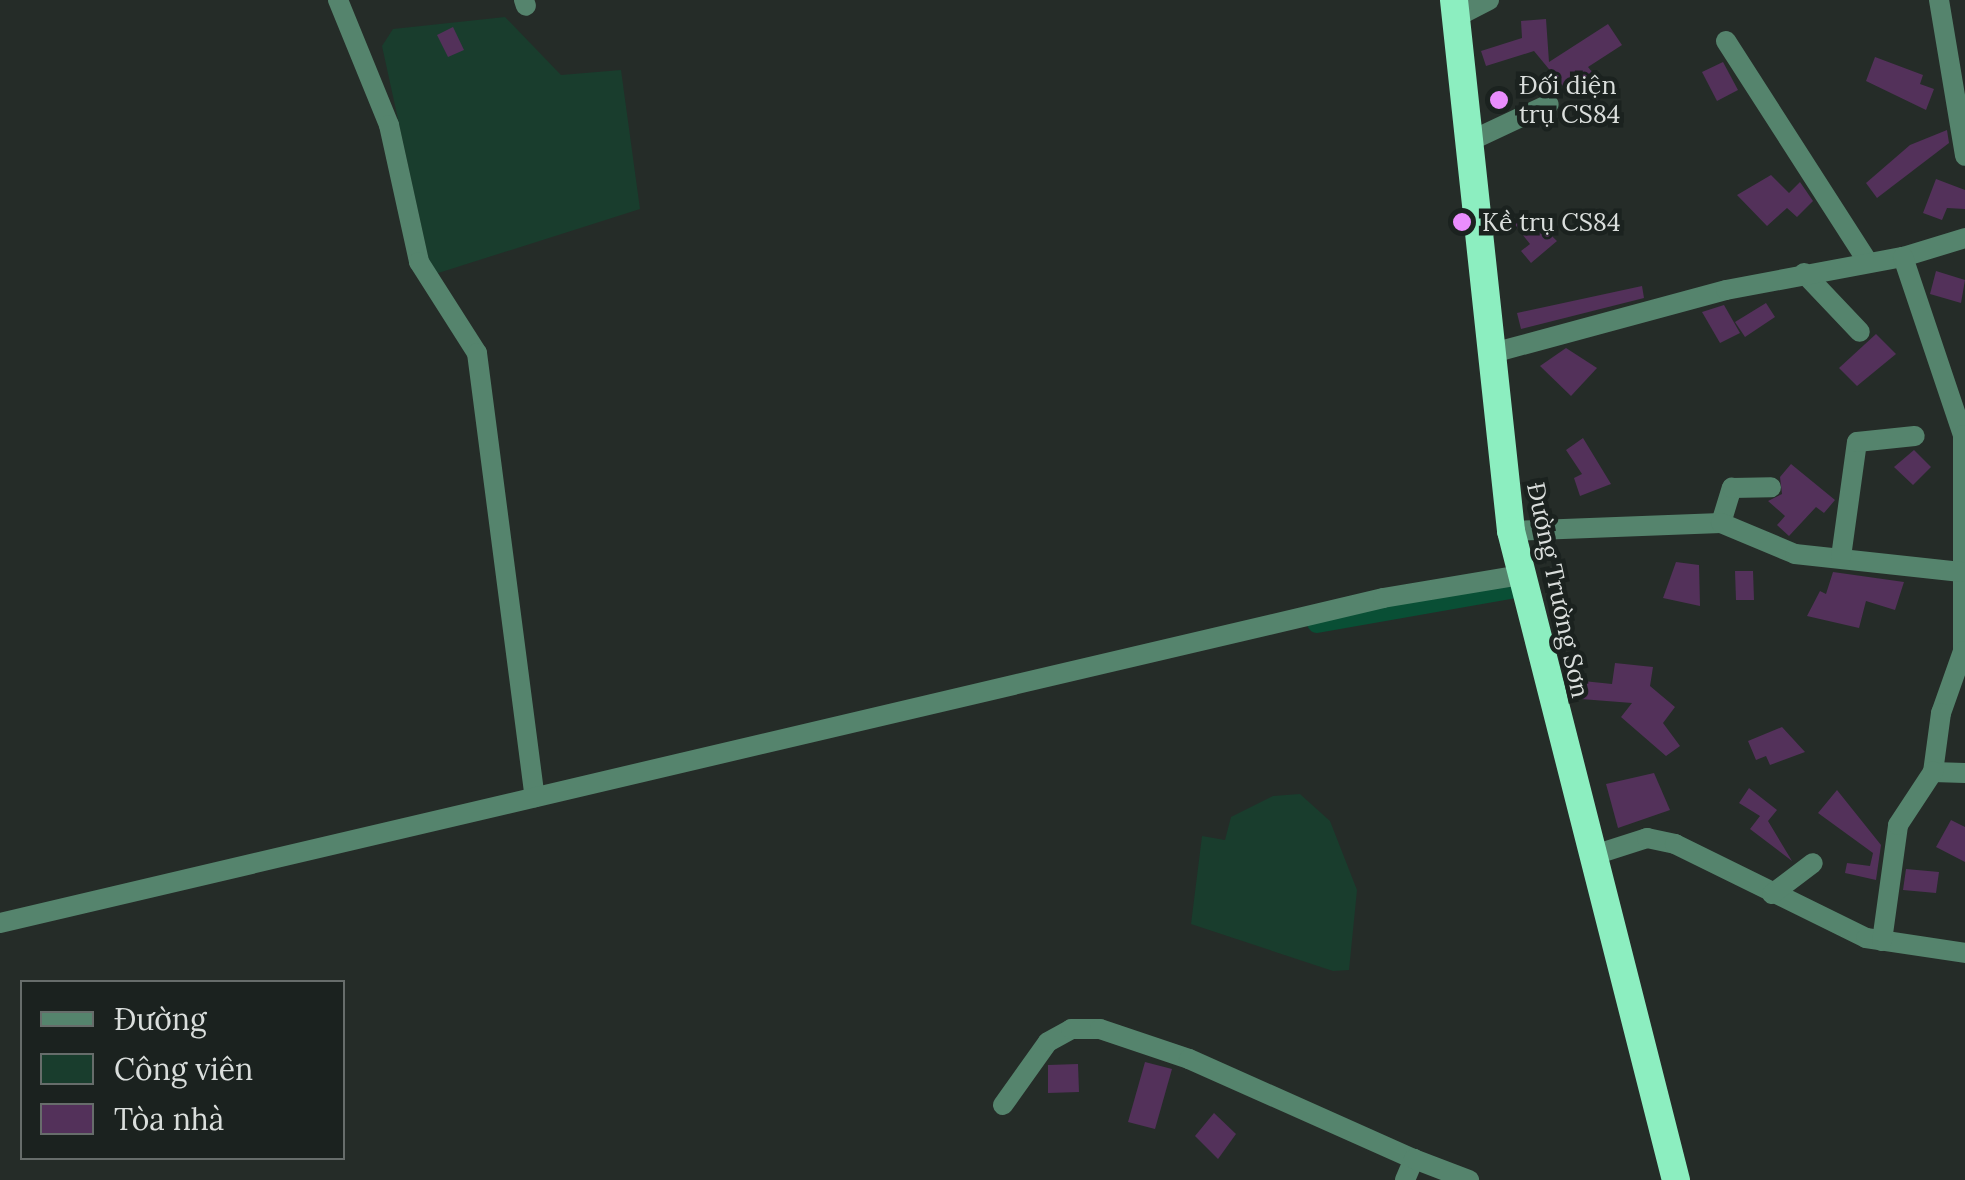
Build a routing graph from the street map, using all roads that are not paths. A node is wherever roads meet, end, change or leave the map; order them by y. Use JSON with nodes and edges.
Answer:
{"nodes":[{"id":1,"x":338,"y":0,"type":"edge"},
{"id":2,"x":1489,"y":0,"type":"edge"},
{"id":3,"x":1939,"y":0,"type":"edge"},
{"id":4,"x":1455,"y":8,"type":"edge"},
{"id":5,"x":1726,"y":41,"type":"dead end"},
{"id":6,"x":1549,"y":104,"type":"dead end"},
{"id":7,"x":1468,"y":142,"type":"junction"},
{"id":8,"x":1965,"y":156,"type":"edge"},
{"id":9,"x":1965,"y":238,"type":"edge"},
{"id":10,"x":1902,"y":257,"type":"junction"},
{"id":11,"x":1868,"y":262,"type":"junction"},
{"id":12,"x":1804,"y":273,"type":"junction"},
{"id":13,"x":1860,"y":332,"type":"dead end"},
{"id":14,"x":1488,"y":354,"type":"junction"},
{"id":15,"x":1916,"y":436,"type":"dead end"},
{"id":16,"x":1771,"y":487,"type":"dead end"},
{"id":17,"x":1720,"y":524,"type":"junction"},
{"id":18,"x":1511,"y":531,"type":"junction"},
{"id":19,"x":1840,"y":557,"type":"junction"},
{"id":20,"x":1961,"y":572,"type":"junction"},
{"id":21,"x":1520,"y":575,"type":"junction"},
{"id":22,"x":1932,"y":772,"type":"junction"},
{"id":23,"x":1965,"y":773,"type":"edge"},
{"id":24,"x":535,"y":797,"type":"junction"},
{"id":25,"x":1591,"y":856,"type":"junction"},
{"id":26,"x":1813,"y":863,"type":"dead end"},
{"id":27,"x":1772,"y":894,"type":"junction"},
{"id":28,"x":0,"y":923,"type":"edge"},
{"id":29,"x":1882,"y":941,"type":"junction"},
{"id":30,"x":1965,"y":952,"type":"edge"},
{"id":31,"x":1003,"y":1105,"type":"dead end"},
{"id":32,"x":1414,"y":1159,"type":"junction"},
{"id":33,"x":1405,"y":1180,"type":"edge"},
{"id":34,"x":1469,"y":1180,"type":"edge"},
{"id":35,"x":1676,"y":1180,"type":"edge"}],
"edges":[{"from":1,"to":24,"type":"street"},
{"from":2,"to":4,"type":"street"},
{"from":3,"to":8,"type":"street"},
{"from":4,"to":7,"type":"highway","name":"Đường Trường Sơn"},
{"from":5,"to":11,"type":"street"},
{"from":6,"to":7,"type":"street"},
{"from":7,"to":14,"type":"highway","name":"Đường Trường Sơn"},
{"from":9,"to":10,"type":"street"},
{"from":10,"to":11,"type":"street"},
{"from":10,"to":20,"type":"street"},
{"from":11,"to":12,"type":"street"},
{"from":12,"to":13,"type":"street"},
{"from":12,"to":14,"type":"street"},
{"from":14,"to":18,"type":"highway","name":"Đường Trường Sơn"},
{"from":15,"to":19,"type":"street"},
{"from":16,"to":17,"type":"street"},
{"from":17,"to":18,"type":"street"},
{"from":17,"to":19,"type":"street"},
{"from":18,"to":21,"type":"highway","name":"Đường Trường Sơn"},
{"from":19,"to":20,"type":"street"},
{"from":20,"to":22,"type":"street"},
{"from":21,"to":24,"type":"street"},
{"from":21,"to":25,"type":"highway","name":"Đường Trường Sơn"},
{"from":22,"to":23,"type":"street"},
{"from":22,"to":29,"type":"street"},
{"from":24,"to":28,"type":"street"},
{"from":25,"to":27,"type":"street"},
{"from":25,"to":35,"type":"highway","name":"Đường Trường Sơn"},
{"from":26,"to":27,"type":"street"},
{"from":27,"to":29,"type":"street"},
{"from":29,"to":30,"type":"street"},
{"from":31,"to":32,"type":"street"},
{"from":32,"to":33,"type":"street"},
{"from":32,"to":34,"type":"street"}]}
